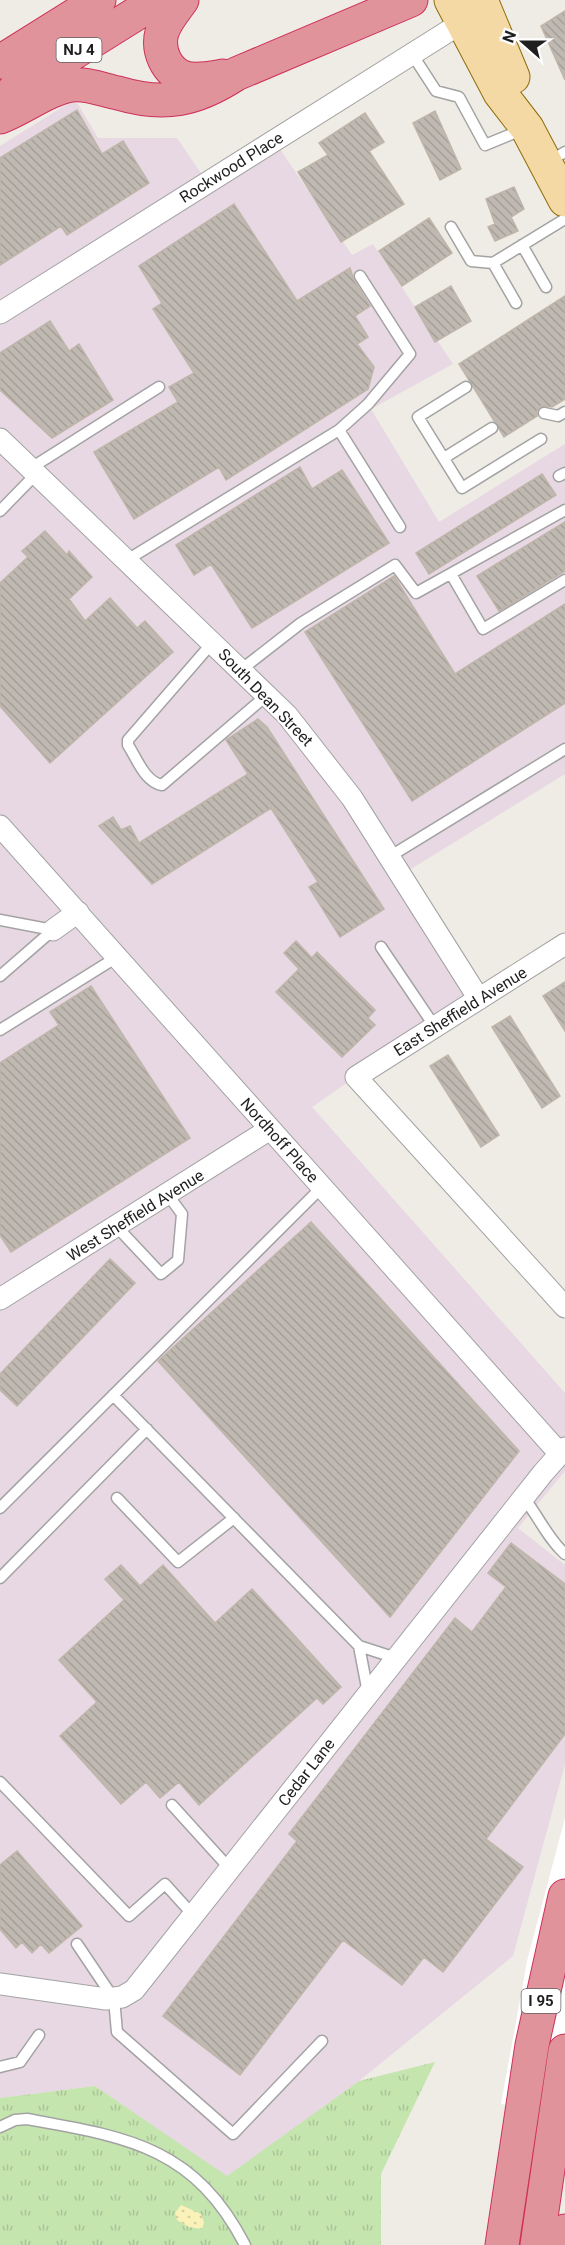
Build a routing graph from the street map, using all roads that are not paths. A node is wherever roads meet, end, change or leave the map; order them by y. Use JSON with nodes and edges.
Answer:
{"nodes":[{"id":1,"x":84,"y":0,"type":"edge"},
{"id":2,"x":99,"y":0,"type":"edge"},
{"id":3,"x":158,"y":0,"type":"edge"},
{"id":4,"x":182,"y":0,"type":"edge"},
{"id":5,"x":411,"y":0,"type":"edge"},
{"id":6,"x":465,"y":7,"type":"edge"},
{"id":7,"x":61,"y":24,"type":"junction"},
{"id":8,"x":412,"y":54,"type":"junction"},
{"id":9,"x":0,"y":62,"type":"edge"},
{"id":10,"x":236,"y":74,"type":"junction"},
{"id":11,"x":0,"y":99,"type":"edge"},
{"id":12,"x":0,"y":117,"type":"edge"},
{"id":13,"x":527,"y":128,"type":"junction"},
{"id":14,"x":555,"y":158,"type":"edge"},
{"id":15,"x":565,"y":200,"type":"edge"},
{"id":16,"x":565,"y":219,"type":"edge"},
{"id":17,"x":451,"y":227,"type":"dead end"},
{"id":18,"x":522,"y":245,"type":"junction"},
{"id":19,"x":493,"y":263,"type":"junction"},
{"id":20,"x":360,"y":276,"type":"dead end"},
{"id":21,"x":546,"y":287,"type":"dead end"},
{"id":22,"x":516,"y":303,"type":"dead end"},
{"id":23,"x":0,"y":313,"type":"edge"},
{"id":24,"x":159,"y":387,"type":"dead end"},
{"id":25,"x":466,"y":387,"type":"dead end"},
{"id":26,"x":565,"y":412,"type":"edge"},
{"id":27,"x":544,"y":413,"type":"dead end"},
{"id":28,"x":492,"y":428,"type":"dead end"},
{"id":29,"x":339,"y":430,"type":"junction"},
{"id":30,"x":0,"y":439,"type":"edge"},
{"id":31,"x":541,"y":439,"type":"dead end"},
{"id":32,"x":444,"y":458,"type":"junction"},
{"id":33,"x":34,"y":471,"type":"junction"},
{"id":34,"x":565,"y":510,"type":"edge"},
{"id":35,"x":0,"y":511,"type":"edge"},
{"id":36,"x":400,"y":527,"type":"dead end"},
{"id":37,"x":127,"y":560,"type":"junction"},
{"id":38,"x":451,"y":574,"type":"junction"},
{"id":39,"x":565,"y":580,"type":"edge"},
{"id":40,"x":213,"y":642,"type":"junction"},
{"id":41,"x":242,"y":669,"type":"junction"},
{"id":42,"x":267,"y":695,"type":"junction"},
{"id":43,"x":565,"y":749,"type":"edge"},
{"id":44,"x":0,"y":826,"type":"edge"},
{"id":45,"x":389,"y":856,"type":"junction"},
{"id":46,"x":78,"y":912,"type":"junction"},
{"id":47,"x":0,"y":920,"type":"edge"},
{"id":48,"x":52,"y":930,"type":"junction"},
{"id":49,"x":565,"y":945,"type":"edge"},
{"id":50,"x":381,"y":947,"type":"dead end"},
{"id":51,"x":117,"y":957,"type":"junction"},
{"id":52,"x":0,"y":976,"type":"edge"},
{"id":53,"x":479,"y":999,"type":"junction"},
{"id":54,"x":435,"y":1027,"type":"junction"},
{"id":55,"x":0,"y":1030,"type":"edge"},
{"id":56,"x":270,"y":1129,"type":"junction"},
{"id":57,"x":322,"y":1187,"type":"junction"},
{"id":58,"x":168,"y":1195,"type":"junction"},
{"id":59,"x":117,"y":1226,"type":"junction"},
{"id":60,"x":0,"y":1299,"type":"edge"},
{"id":61,"x":565,"y":1307,"type":"edge"},
{"id":62,"x":113,"y":1395,"type":"junction"},
{"id":63,"x":147,"y":1429,"type":"junction"},
{"id":64,"x":563,"y":1453,"type":"edge"},
{"id":65,"x":523,"y":1497,"type":"junction"},
{"id":66,"x":117,"y":1498,"type":"dead end"},
{"id":67,"x":0,"y":1508,"type":"edge"},
{"id":68,"x":234,"y":1518,"type":"junction"},
{"id":69,"x":565,"y":1554,"type":"edge"},
{"id":70,"x":0,"y":1578,"type":"edge"},
{"id":71,"x":359,"y":1646,"type":"junction"},
{"id":72,"x":396,"y":1658,"type":"junction"},
{"id":73,"x":368,"y":1694,"type":"junction"},
{"id":74,"x":0,"y":1782,"type":"edge"},
{"id":75,"x":172,"y":1805,"type":"dead end"},
{"id":76,"x":230,"y":1869,"type":"junction"},
{"id":77,"x":565,"y":1896,"type":"edge"},
{"id":78,"x":193,"y":1916,"type":"junction"},
{"id":79,"x":77,"y":1944,"type":"dead end"},
{"id":80,"x":0,"y":1984,"type":"edge"},
{"id":81,"x":114,"y":1999,"type":"junction"},
{"id":82,"x":39,"y":2035,"type":"dead end"},
{"id":83,"x":322,"y":2041,"type":"dead end"},
{"id":84,"x":565,"y":2051,"type":"edge"},
{"id":85,"x":0,"y":2067,"type":"edge"},
{"id":86,"x":0,"y":2127,"type":"edge"},
{"id":87,"x":565,"y":2230,"type":"edge"},
{"id":88,"x":245,"y":2245,"type":"edge"},
{"id":89,"x":502,"y":2245,"type":"edge"},
{"id":90,"x":537,"y":2245,"type":"edge"},
{"id":91,"x":563,"y":2245,"type":"edge"}],
"edges":[{"from":1,"to":7,"type":"highway"},
{"from":2,"to":7,"type":"highway","number":"NJ 4"},
{"from":3,"to":11,"type":"highway","number":"NJ 4"},
{"from":4,"to":10,"type":"highway"},
{"from":5,"to":10,"type":"highway"},
{"from":6,"to":8,"type":"street","name":"Rockwood Place"},
{"from":6,"to":13,"type":"main road"},
{"from":7,"to":9,"type":"highway","number":"NJ 4"},
{"from":8,"to":13,"type":"lane"},
{"from":8,"to":23,"type":"street","name":"Rockwood Place"},
{"from":10,"to":12,"type":"highway"},
{"from":13,"to":14,"type":"main road"},
{"from":14,"to":15,"type":"main road"},
{"from":16,"to":18,"type":"lane"},
{"from":17,"to":19,"type":"lane"},
{"from":18,"to":19,"type":"lane"},
{"from":18,"to":21,"type":"lane"},
{"from":19,"to":22,"type":"lane"},
{"from":20,"to":29,"type":"lane"},
{"from":24,"to":33,"type":"lane"},
{"from":25,"to":32,"type":"lane"},
{"from":26,"to":27,"type":"lane"},
{"from":28,"to":32,"type":"lane"},
{"from":29,"to":36,"type":"lane"},
{"from":29,"to":37,"type":"lane"},
{"from":30,"to":33,"type":"street","name":"South Dean Street"},
{"from":31,"to":32,"type":"lane"},
{"from":33,"to":35,"type":"lane"},
{"from":33,"to":37,"type":"street","name":"South Dean Street"},
{"from":34,"to":38,"type":"lane"},
{"from":37,"to":40,"type":"street","name":"South Dean Street"},
{"from":38,"to":39,"type":"lane"},
{"from":38,"to":41,"type":"lane"},
{"from":40,"to":41,"type":"street","name":"South Dean Street"},
{"from":40,"to":42,"type":"lane"},
{"from":41,"to":42,"type":"street","name":"South Dean Street"},
{"from":42,"to":45,"type":"street","name":"South Dean Street"},
{"from":43,"to":45,"type":"lane"},
{"from":44,"to":46,"type":"street","name":"Nordhoff Place"},
{"from":45,"to":53,"type":"street","name":"South Dean Street"},
{"from":46,"to":48,"type":"street"},
{"from":46,"to":51,"type":"street","name":"Nordhoff Place"},
{"from":47,"to":48,"type":"lane"},
{"from":48,"to":52,"type":"lane"},
{"from":49,"to":53,"type":"street","name":"East Sheffield Avenue"},
{"from":50,"to":54,"type":"lane"},
{"from":51,"to":55,"type":"lane"},
{"from":51,"to":56,"type":"street","name":"Nordhoff Place"},
{"from":53,"to":54,"type":"street","name":"East Sheffield Avenue"},
{"from":54,"to":61,"type":"street","name":"East Sheffield Avenue"},
{"from":56,"to":57,"type":"street","name":"Nordhoff Place"},
{"from":56,"to":58,"type":"street","name":"West Sheffield Avenue"},
{"from":57,"to":62,"type":"lane"},
{"from":57,"to":64,"type":"street","name":"Nordhoff Place"},
{"from":58,"to":59,"type":"street","name":"West Sheffield Avenue"},
{"from":58,"to":59,"type":"lane"},
{"from":59,"to":60,"type":"street","name":"West Sheffield Avenue"},
{"from":62,"to":63,"type":"lane"},
{"from":62,"to":67,"type":"lane"},
{"from":63,"to":68,"type":"lane"},
{"from":63,"to":70,"type":"lane"},
{"from":64,"to":65,"type":"street","name":"Cedar Lane"},
{"from":65,"to":69,"type":"lane"},
{"from":65,"to":72,"type":"street","name":"Cedar Lane"},
{"from":66,"to":68,"type":"lane"},
{"from":68,"to":71,"type":"lane"},
{"from":71,"to":72,"type":"lane"},
{"from":71,"to":73,"type":"lane"},
{"from":72,"to":73,"type":"street","name":"Cedar Lane"},
{"from":73,"to":76,"type":"street","name":"Cedar Lane"},
{"from":74,"to":78,"type":"lane"},
{"from":75,"to":76,"type":"lane"},
{"from":76,"to":78,"type":"street","name":"Cedar Lane"},
{"from":77,"to":89,"type":"highway","number":"I 95"},
{"from":78,"to":81,"type":"street","name":"Cedar Lane"},
{"from":79,"to":81,"type":"lane"},
{"from":80,"to":81,"type":"street"},
{"from":81,"to":83,"type":"lane"},
{"from":82,"to":85,"type":"lane"},
{"from":84,"to":90,"type":"highway"},
{"from":86,"to":88,"type":"lane"},
{"from":87,"to":91,"type":"highway"}]}
